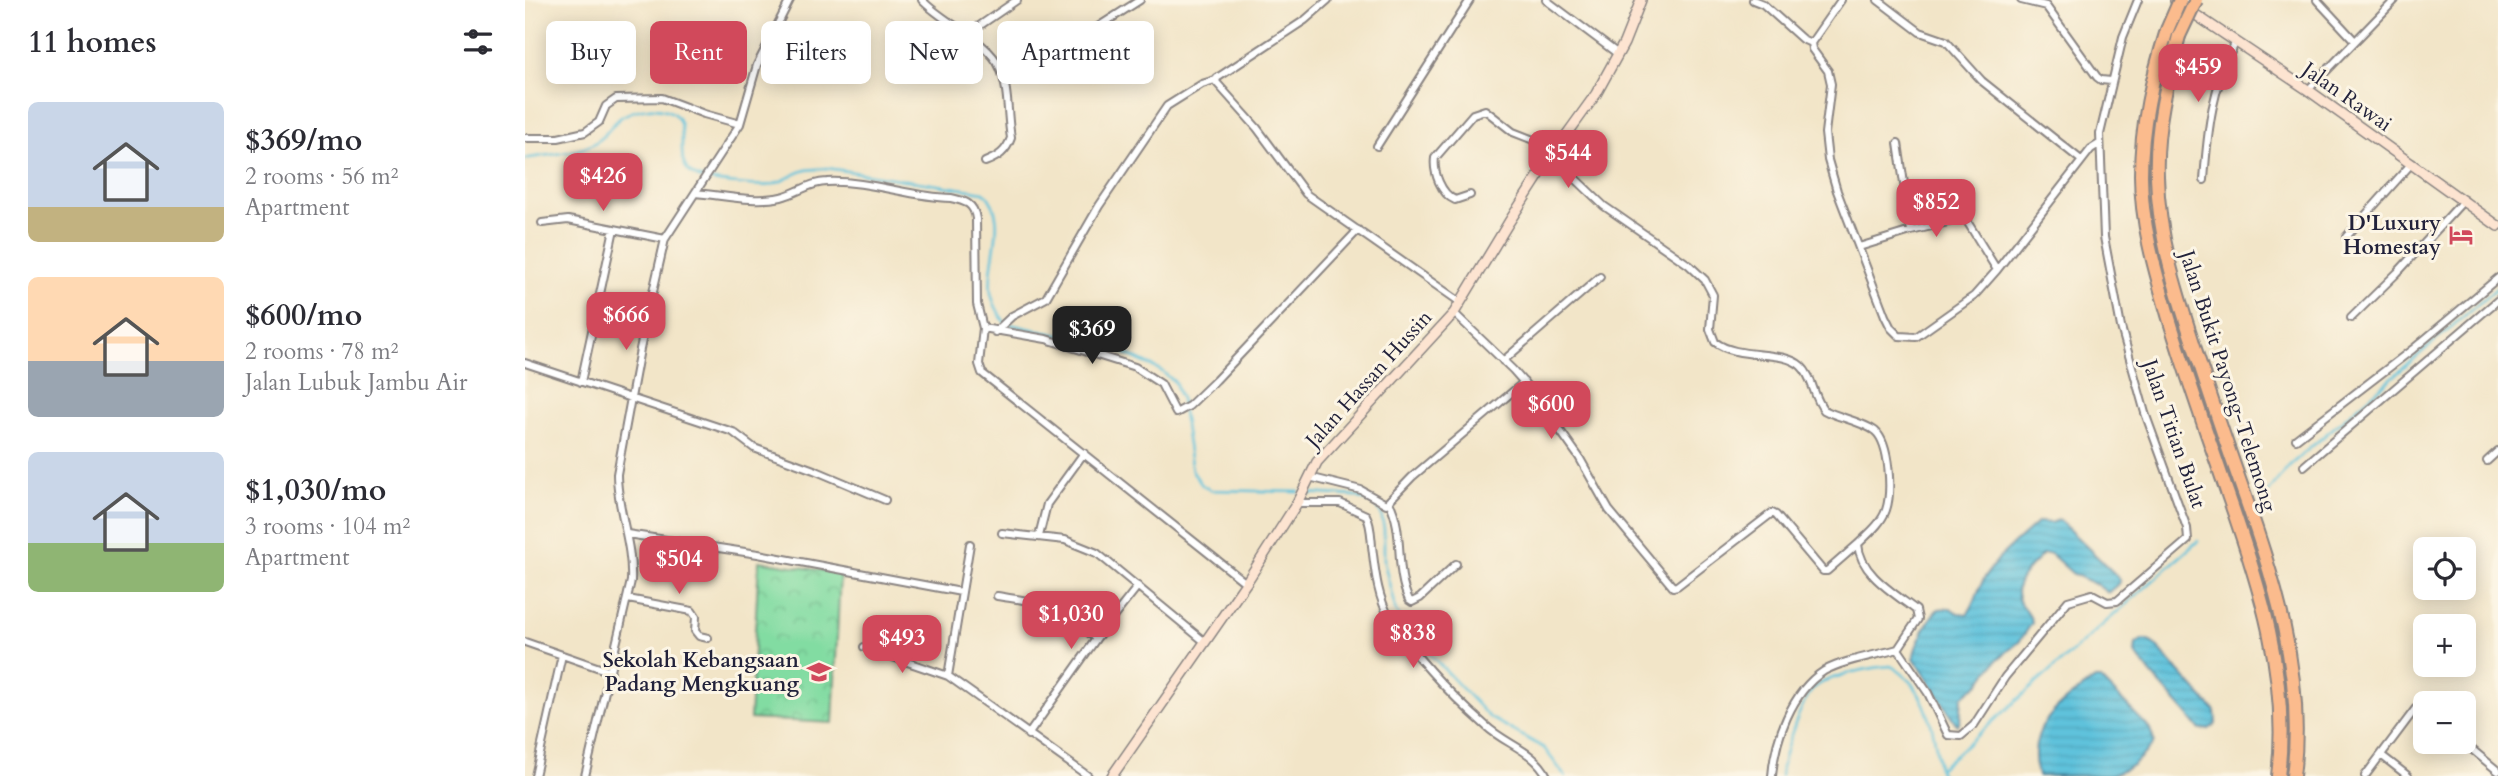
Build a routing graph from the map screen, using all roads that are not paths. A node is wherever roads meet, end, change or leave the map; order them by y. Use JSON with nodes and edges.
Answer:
{"nodes":[{"id":1,"x":790,"y":0,"type":"edge"},
{"id":2,"x":922,"y":0,"type":"edge"},
{"id":3,"x":1017,"y":0,"type":"edge"},
{"id":4,"x":1140,"y":0,"type":"edge"},
{"id":5,"x":1328,"y":0,"type":"edge"},
{"id":6,"x":1471,"y":0,"type":"edge"},
{"id":7,"x":1546,"y":0,"type":"edge"},
{"id":8,"x":1641,"y":0,"type":"edge"},
{"id":9,"x":1753,"y":0,"type":"edge"},
{"id":10,"x":1841,"y":0,"type":"edge"},
{"id":11,"x":1878,"y":0,"type":"edge"},
{"id":12,"x":2021,"y":0,"type":"edge"},
{"id":13,"x":2138,"y":0,"type":"edge"},
{"id":14,"x":2174,"y":0,"type":"edge"},
{"id":15,"x":2181,"y":0,"type":"edge"},
{"id":16,"x":2196,"y":0,"type":"edge"},
{"id":17,"x":2317,"y":0,"type":"edge"},
{"id":18,"x":2395,"y":0,"type":"edge"},
{"id":19,"x":945,"y":21,"type":"edge"},
{"id":20,"x":1107,"y":21,"type":"edge"},
{"id":21,"x":983,"y":23,"type":"edge"},
{"id":22,"x":2236,"y":41,"type":"junction"},
{"id":23,"x":2355,"y":41,"type":"junction"},
{"id":24,"x":1811,"y":43,"type":"junction"},
{"id":25,"x":983,"y":48,"type":"edge"},
{"id":26,"x":1618,"y":54,"type":"junction"},
{"id":27,"x":997,"y":63,"type":"edge"},
{"id":28,"x":1215,"y":80,"type":"junction"},
{"id":29,"x":2111,"y":81,"type":"junction"},
{"id":30,"x":1004,"y":84,"type":"edge"},
{"id":31,"x":2308,"y":90,"type":"junction"},
{"id":32,"x":740,"y":124,"type":"junction"},
{"id":33,"x":525,"y":138,"type":"edge"},
{"id":34,"x":1898,"y":143,"type":"dead end"},
{"id":35,"x":2099,"y":144,"type":"junction"},
{"id":36,"x":1377,"y":146,"type":"dead end"},
{"id":37,"x":1552,"y":155,"type":"junction"},
{"id":38,"x":2081,"y":160,"type":"junction"},
{"id":39,"x":985,"y":162,"type":"dead end"},
{"id":40,"x":2412,"y":163,"type":"junction"},
{"id":41,"x":2204,"y":180,"type":"dead end"},
{"id":42,"x":695,"y":193,"type":"junction"},
{"id":43,"x":1470,"y":195,"type":"dead end"},
{"id":44,"x":2464,"y":201,"type":"junction"},
{"id":45,"x":542,"y":223,"type":"dead end"},
{"id":46,"x":2498,"y":226,"type":"edge"},
{"id":47,"x":614,"y":229,"type":"junction"},
{"id":48,"x":1358,"y":230,"type":"junction"},
{"id":49,"x":1911,"y":231,"type":"junction"},
{"id":50,"x":2346,"y":237,"type":"dead end"},
{"id":51,"x":665,"y":239,"type":"junction"},
{"id":52,"x":1859,"y":247,"type":"junction"},
{"id":53,"x":1997,"y":270,"type":"junction"},
{"id":54,"x":1600,"y":277,"type":"dead end"},
{"id":55,"x":2498,"y":278,"type":"edge"},
{"id":56,"x":2498,"y":300,"type":"edge"},
{"id":57,"x":1460,"y":302,"type":"junction"},
{"id":58,"x":1454,"y":313,"type":"junction"},
{"id":59,"x":2351,"y":318,"type":"dead end"},
{"id":60,"x":982,"y":328,"type":"junction"},
{"id":61,"x":997,"y":329,"type":"junction"},
{"id":62,"x":1503,"y":361,"type":"junction"},
{"id":63,"x":525,"y":363,"type":"edge"},
{"id":64,"x":582,"y":382,"type":"junction"},
{"id":65,"x":1524,"y":382,"type":"junction"},
{"id":66,"x":631,"y":397,"type":"junction"},
{"id":67,"x":2296,"y":439,"type":"dead end"},
{"id":68,"x":2498,"y":451,"type":"edge"},
{"id":69,"x":1084,"y":453,"type":"junction"},
{"id":70,"x":2487,"y":461,"type":"dead end"},
{"id":71,"x":2304,"y":466,"type":"dead end"},
{"id":72,"x":1307,"y":481,"type":"junction"},
{"id":73,"x":885,"y":500,"type":"dead end"},
{"id":74,"x":1298,"y":501,"type":"junction"},
{"id":75,"x":1387,"y":503,"type":"junction"},
{"id":76,"x":1002,"y":533,"type":"dead end"},
{"id":77,"x":627,"y":534,"type":"junction"},
{"id":78,"x":1039,"y":536,"type":"junction"},
{"id":79,"x":970,"y":544,"type":"dead end"},
{"id":80,"x":1858,"y":544,"type":"junction"},
{"id":81,"x":1456,"y":564,"type":"dead end"},
{"id":82,"x":1246,"y":583,"type":"junction"},
{"id":83,"x":1138,"y":586,"type":"junction"},
{"id":84,"x":961,"y":592,"type":"junction"},
{"id":85,"x":997,"y":596,"type":"dead end"},
{"id":86,"x":628,"y":599,"type":"junction"},
{"id":87,"x":708,"y":638,"type":"dead end"},
{"id":88,"x":1096,"y":639,"type":"junction"},
{"id":89,"x":525,"y":642,"type":"edge"},
{"id":90,"x":1205,"y":642,"type":"junction"},
{"id":91,"x":864,"y":647,"type":"dead end"},
{"id":92,"x":1898,"y":649,"type":"junction"},
{"id":93,"x":562,"y":655,"type":"junction"},
{"id":94,"x":611,"y":671,"type":"junction"},
{"id":95,"x":948,"y":676,"type":"junction"},
{"id":96,"x":2413,"y":712,"type":"edge"},
{"id":97,"x":1028,"y":735,"type":"junction"},
{"id":98,"x":2476,"y":753,"type":"edge"},
{"id":99,"x":2381,"y":755,"type":"junction"},
{"id":100,"x":2498,"y":771,"type":"edge"},
{"id":101,"x":535,"y":776,"type":"edge"},
{"id":102,"x":585,"y":776,"type":"edge"},
{"id":103,"x":1088,"y":776,"type":"edge"},
{"id":104,"x":1112,"y":776,"type":"edge"},
{"id":105,"x":1547,"y":776,"type":"edge"},
{"id":106,"x":1772,"y":776,"type":"edge"},
{"id":107,"x":2278,"y":776,"type":"edge"},
{"id":108,"x":2293,"y":776,"type":"edge"},
{"id":109,"x":2365,"y":776,"type":"edge"},
{"id":110,"x":2407,"y":776,"type":"edge"}],
"edges":[{"from":1,"to":32,"type":"street"},
{"from":2,"to":19,"type":"street"},
{"from":3,"to":21,"type":"street"},
{"from":4,"to":20,"type":"street"},
{"from":5,"to":28,"type":"street"},
{"from":6,"to":36,"type":"street"},
{"from":7,"to":26,"type":"street"},
{"from":8,"to":26,"type":"street","name":"Jalan Hassan Hussin"},
{"from":9,"to":24,"type":"street"},
{"from":10,"to":24,"type":"street"},
{"from":11,"to":38,"type":"street"},
{"from":12,"to":29,"type":"street"},
{"from":13,"to":29,"type":"street","name":"Jalan Titian Bulat"},
{"from":14,"to":22,"type":"street","name":"Jalan Rawai"},
{"from":15,"to":107,"type":"highway","name":"Jalan Bukit Payong-Telemong","bridge":true},
{"from":16,"to":108,"type":"highway","name":"Jalan Bukit Payong-Telemong","bridge":true},
{"from":17,"to":23,"type":"street"},
{"from":18,"to":23,"type":"street"},
{"from":22,"to":31,"type":"street","name":"Jalan Rawai"},
{"from":22,"to":41,"type":"street"},
{"from":23,"to":31,"type":"street"},
{"from":24,"to":52,"type":"street"},
{"from":25,"to":27,"type":"street"},
{"from":26,"to":37,"type":"street","name":"Jalan Hassan Hussin"},
{"from":28,"to":48,"type":"street"},
{"from":28,"to":61,"type":"street"},
{"from":29,"to":35,"type":"street","name":"Jalan Titian Bulat"},
{"from":30,"to":39,"type":"street"},
{"from":31,"to":40,"type":"street","name":"Jalan Rawai"},
{"from":32,"to":33,"type":"street"},
{"from":32,"to":42,"type":"street"},
{"from":34,"to":49,"type":"street"},
{"from":35,"to":38,"type":"street"},
{"from":35,"to":92,"type":"street","name":"Jalan Titian Bulat"},
{"from":37,"to":43,"type":"street"},
{"from":37,"to":57,"type":"street","name":"Jalan Hassan Hussin"},
{"from":37,"to":80,"type":"street"},
{"from":38,"to":53,"type":"street"},
{"from":40,"to":44,"type":"street","name":"Jalan Rawai"},
{"from":40,"to":50,"type":"street"},
{"from":42,"to":51,"type":"street"},
{"from":42,"to":60,"type":"street"},
{"from":44,"to":46,"type":"street","name":"Jalan Rawai"},
{"from":44,"to":59,"type":"street"},
{"from":45,"to":47,"type":"street"},
{"from":47,"to":51,"type":"street"},
{"from":47,"to":64,"type":"street"},
{"from":48,"to":57,"type":"street"},
{"from":48,"to":61,"type":"street"},
{"from":49,"to":52,"type":"street"},
{"from":49,"to":53,"type":"street"},
{"from":51,"to":66,"type":"street"},
{"from":52,"to":53,"type":"street"},
{"from":54,"to":62,"type":"street"},
{"from":55,"to":67,"type":"street"},
{"from":56,"to":71,"type":"street"},
{"from":57,"to":58,"type":"street","name":"Jalan Hassan Hussin"},
{"from":58,"to":62,"type":"street"},
{"from":58,"to":72,"type":"street","name":"Jalan Hassan Hussin"},
{"from":60,"to":61,"type":"street"},
{"from":60,"to":69,"type":"street"},
{"from":62,"to":65,"type":"street"},
{"from":63,"to":64,"type":"street"},
{"from":64,"to":66,"type":"street"},
{"from":65,"to":75,"type":"street"},
{"from":65,"to":80,"type":"street"},
{"from":66,"to":73,"type":"street"},
{"from":66,"to":77,"type":"street"},
{"from":68,"to":70,"type":"street"},
{"from":69,"to":78,"type":"street"},
{"from":69,"to":82,"type":"street"},
{"from":72,"to":74,"type":"street","name":"Jalan Hassan Hussin"},
{"from":72,"to":75,"type":"street"},
{"from":74,"to":82,"type":"street","name":"Jalan Hassan Hussin"},
{"from":74,"to":105,"type":"street"},
{"from":75,"to":81,"type":"street"},
{"from":76,"to":78,"type":"street"},
{"from":77,"to":84,"type":"street"},
{"from":77,"to":86,"type":"street"},
{"from":78,"to":83,"type":"street"},
{"from":79,"to":84,"type":"street"},
{"from":80,"to":92,"type":"street"},
{"from":82,"to":90,"type":"street","name":"Jalan Hassan Hussin"},
{"from":83,"to":88,"type":"street"},
{"from":83,"to":90,"type":"street"},
{"from":84,"to":95,"type":"street"},
{"from":85,"to":88,"type":"street"},
{"from":86,"to":87,"type":"street"},
{"from":86,"to":94,"type":"street"},
{"from":88,"to":97,"type":"street"},
{"from":89,"to":93,"type":"street"},
{"from":90,"to":104,"type":"street","name":"Jalan Hassan Hussin"},
{"from":91,"to":95,"type":"street"},
{"from":92,"to":106,"type":"street"},
{"from":93,"to":94,"type":"street"},
{"from":93,"to":101,"type":"street"},
{"from":94,"to":102,"type":"street"},
{"from":95,"to":97,"type":"street"},
{"from":96,"to":99,"type":"street"},
{"from":97,"to":103,"type":"street"},
{"from":98,"to":100,"type":"street"},
{"from":99,"to":109,"type":"street"},
{"from":99,"to":110,"type":"street"}]}
